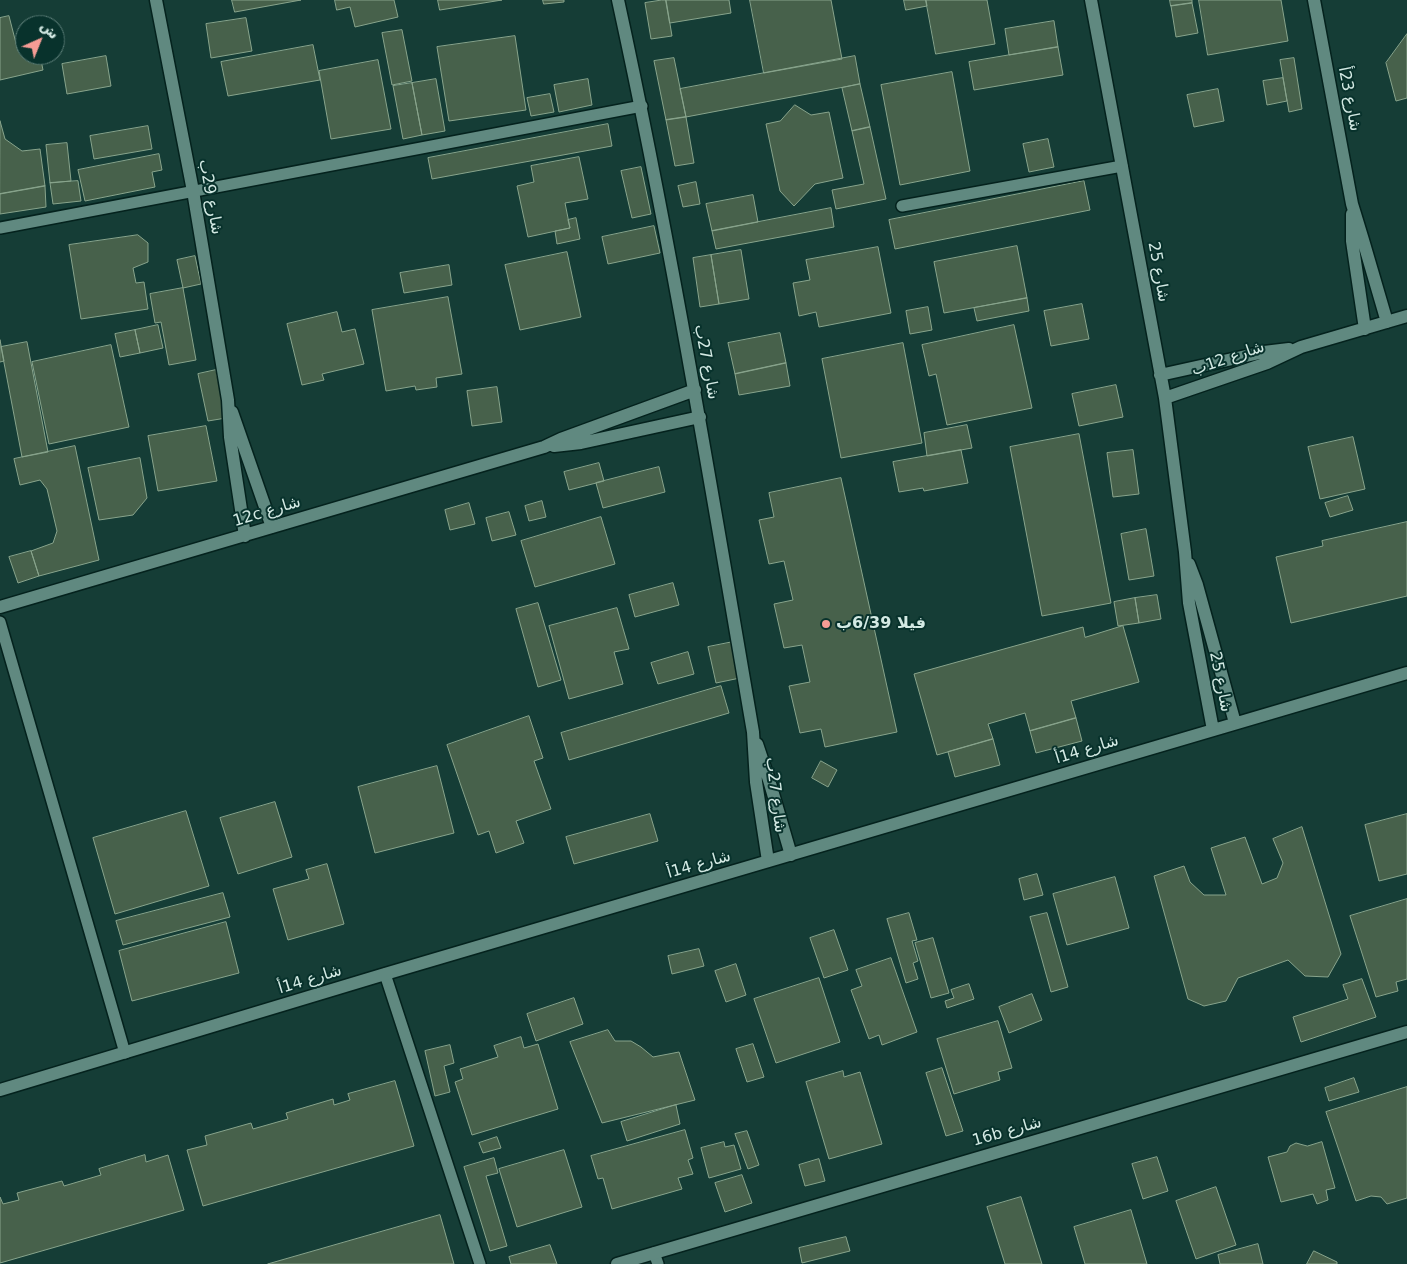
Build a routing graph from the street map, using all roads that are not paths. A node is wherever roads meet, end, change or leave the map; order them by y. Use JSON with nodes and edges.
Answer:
{"nodes":[{"id":1,"x":156,"y":0,"type":"edge"},
{"id":2,"x":618,"y":0,"type":"edge"},
{"id":3,"x":1091,"y":0,"type":"edge"},
{"id":4,"x":1314,"y":0,"type":"edge"},
{"id":5,"x":642,"y":106,"type":"junction"},
{"id":6,"x":1122,"y":166,"type":"junction"},
{"id":7,"x":193,"y":191,"type":"junction"},
{"id":8,"x":1352,"y":204,"type":"junction"},
{"id":9,"x":902,"y":206,"type":"dead end"},
{"id":10,"x":0,"y":228,"type":"edge"},
{"id":11,"x":1407,"y":316,"type":"edge"},
{"id":12,"x":1387,"y":322,"type":"junction"},
{"id":13,"x":1366,"y":329,"type":"junction"},
{"id":14,"x":1301,"y":347,"type":"junction"},
{"id":15,"x":1160,"y":375,"type":"junction"},
{"id":16,"x":695,"y":390,"type":"junction"},
{"id":17,"x":1165,"y":398,"type":"junction"},
{"id":18,"x":228,"y":400,"type":"junction"},
{"id":19,"x":700,"y":417,"type":"junction"},
{"id":20,"x":544,"y":447,"type":"junction"},
{"id":21,"x":272,"y":527,"type":"junction"},
{"id":22,"x":245,"y":536,"type":"junction"},
{"id":23,"x":1184,"y":552,"type":"junction"},
{"id":24,"x":0,"y":607,"type":"edge"},
{"id":25,"x":0,"y":622,"type":"edge"},
{"id":26,"x":1407,"y":673,"type":"edge"},
{"id":27,"x":1235,"y":723,"type":"junction"},
{"id":28,"x":1213,"y":730,"type":"junction"},
{"id":29,"x":753,"y":732,"type":"junction"},
{"id":30,"x":791,"y":855,"type":"junction"},
{"id":31,"x":768,"y":861,"type":"junction"},
{"id":32,"x":385,"y":974,"type":"junction"},
{"id":33,"x":1407,"y":1032,"type":"edge"},
{"id":34,"x":125,"y":1053,"type":"junction"},
{"id":35,"x":0,"y":1090,"type":"edge"},
{"id":36,"x":656,"y":1258,"type":"edge"},
{"id":37,"x":480,"y":1264,"type":"edge"},
{"id":38,"x":617,"y":1264,"type":"edge"}],
"edges":[{"from":1,"to":7,"type":"street","name":"شارع 29ب"},
{"from":2,"to":5,"type":"street","name":"شارع 27ب"},
{"from":3,"to":6,"type":"street","name":"شارع 25"},
{"from":4,"to":8,"type":"street","name":"شارع 23أ"},
{"from":5,"to":7,"type":"lane"},
{"from":5,"to":16,"type":"street","name":"شارع 27ب"},
{"from":6,"to":9,"type":"lane"},
{"from":6,"to":15,"type":"street","name":"شارع 25"},
{"from":7,"to":10,"type":"lane"},
{"from":7,"to":18,"type":"street","name":"شارع 29ب"},
{"from":8,"to":12,"type":"street","name":"شارع 23أ"},
{"from":8,"to":13,"type":"street","name":"شارع 23أ"},
{"from":11,"to":12,"type":"street","name":"شارع 12ب"},
{"from":12,"to":13,"type":"street","name":"شارع 12ب"},
{"from":13,"to":14,"type":"street","name":"شارع 12ب"},
{"from":14,"to":15,"type":"street","name":"شارع 12ب"},
{"from":14,"to":17,"type":"street","name":"شارع 12ب"},
{"from":15,"to":17,"type":"street","name":"شارع 25"},
{"from":16,"to":19,"type":"street","name":"شارع 27ب"},
{"from":16,"to":20,"type":"street","name":"12c شارع"},
{"from":17,"to":23,"type":"street","name":"شارع 25"},
{"from":18,"to":21,"type":"street","name":"شارع 29ب"},
{"from":18,"to":22,"type":"street","name":"شارع 29ب"},
{"from":19,"to":20,"type":"street","name":"12c شارع"},
{"from":19,"to":29,"type":"street","name":"شارع 27ب"},
{"from":20,"to":21,"type":"street","name":"12c شارع"},
{"from":21,"to":22,"type":"street","name":"12c شارع"},
{"from":22,"to":24,"type":"street","name":"12c شارع"},
{"from":23,"to":27,"type":"street","name":"شارع 25"},
{"from":23,"to":28,"type":"street","name":"شارع 25"},
{"from":25,"to":34,"type":"lane"},
{"from":26,"to":27,"type":"street","name":"شارع 14أ"},
{"from":27,"to":28,"type":"street","name":"شارع 14أ"},
{"from":28,"to":30,"type":"street","name":"شارع 14أ"},
{"from":29,"to":30,"type":"street","name":"شارع 27ب"},
{"from":29,"to":31,"type":"street","name":"شارع 27ب"},
{"from":30,"to":31,"type":"street","name":"شارع 14أ"},
{"from":31,"to":32,"type":"street","name":"شارع 14أ"},
{"from":32,"to":34,"type":"street","name":"شارع 14أ"},
{"from":32,"to":37,"type":"lane"},
{"from":33,"to":36,"type":"street","name":"16b شارع"},
{"from":34,"to":35,"type":"street","name":"شارع 14أ"},
{"from":36,"to":38,"type":"street","name":"16b شارع"}]}
